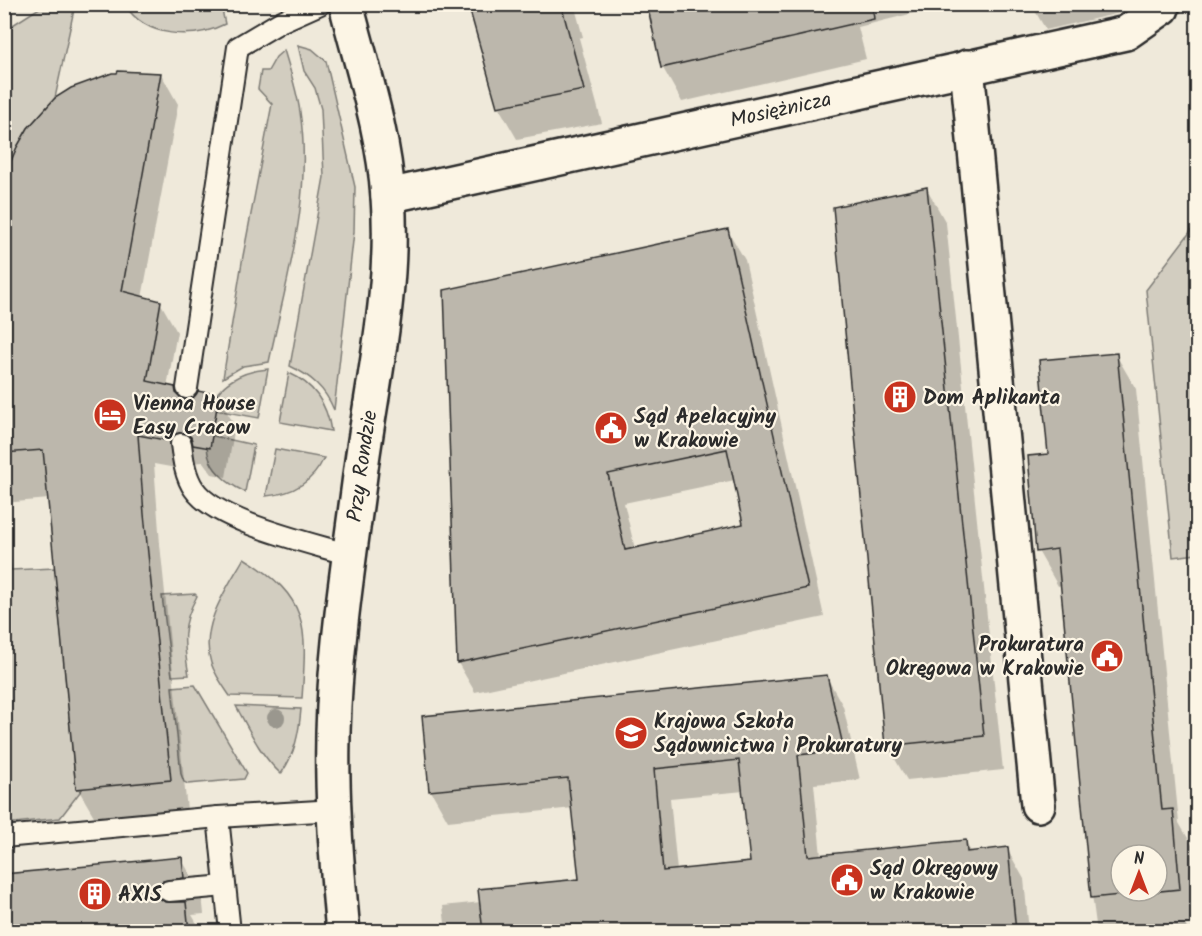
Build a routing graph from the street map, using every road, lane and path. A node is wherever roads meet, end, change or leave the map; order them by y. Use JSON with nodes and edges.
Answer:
{"nodes":[{"id":1,"x":320,"y":4,"type":"edge"},
{"id":2,"x":346,"y":4,"type":"edge"},
{"id":3,"x":1165,"y":6,"type":"edge"},
{"id":4,"x":967,"y":67,"type":"junction"},
{"id":5,"x":388,"y":196,"type":"junction"},
{"id":6,"x":187,"y":388,"type":"dead end"},
{"id":7,"x":181,"y":444,"type":"dead end"},
{"id":8,"x":350,"y":555,"type":"junction"},
{"id":9,"x":1038,"y":805,"type":"dead end"},
{"id":10,"x":335,"y":810,"type":"junction"},
{"id":11,"x":218,"y":817,"type":"junction"},
{"id":12,"x":4,"y":837,"type":"edge"},
{"id":13,"x":225,"y":886,"type":"junction"},
{"id":14,"x":169,"y":891,"type":"dead end"},
{"id":15,"x":230,"y":932,"type":"edge"},
{"id":16,"x":343,"y":932,"type":"edge"}],
"edges":[{"from":1,"to":6,"type":"lane"},
{"from":2,"to":5,"type":"street","name":"Przy Rondzie"},
{"from":3,"to":4,"type":"street","name":"Mosiężnicza"},
{"from":4,"to":5,"type":"street","name":"Mosiężnicza"},
{"from":4,"to":9,"type":"street"},
{"from":5,"to":8,"type":"street","name":"Przy Rondzie"},
{"from":7,"to":8,"type":"lane"},
{"from":8,"to":10,"type":"street","name":"Przy Rondzie"},
{"from":10,"to":11,"type":"lane"},
{"from":10,"to":16,"type":"street","name":"Przy Rondzie"},
{"from":11,"to":12,"type":"lane"},
{"from":11,"to":13,"type":"lane"},
{"from":13,"to":14,"type":"lane"},
{"from":13,"to":15,"type":"lane"}]}
